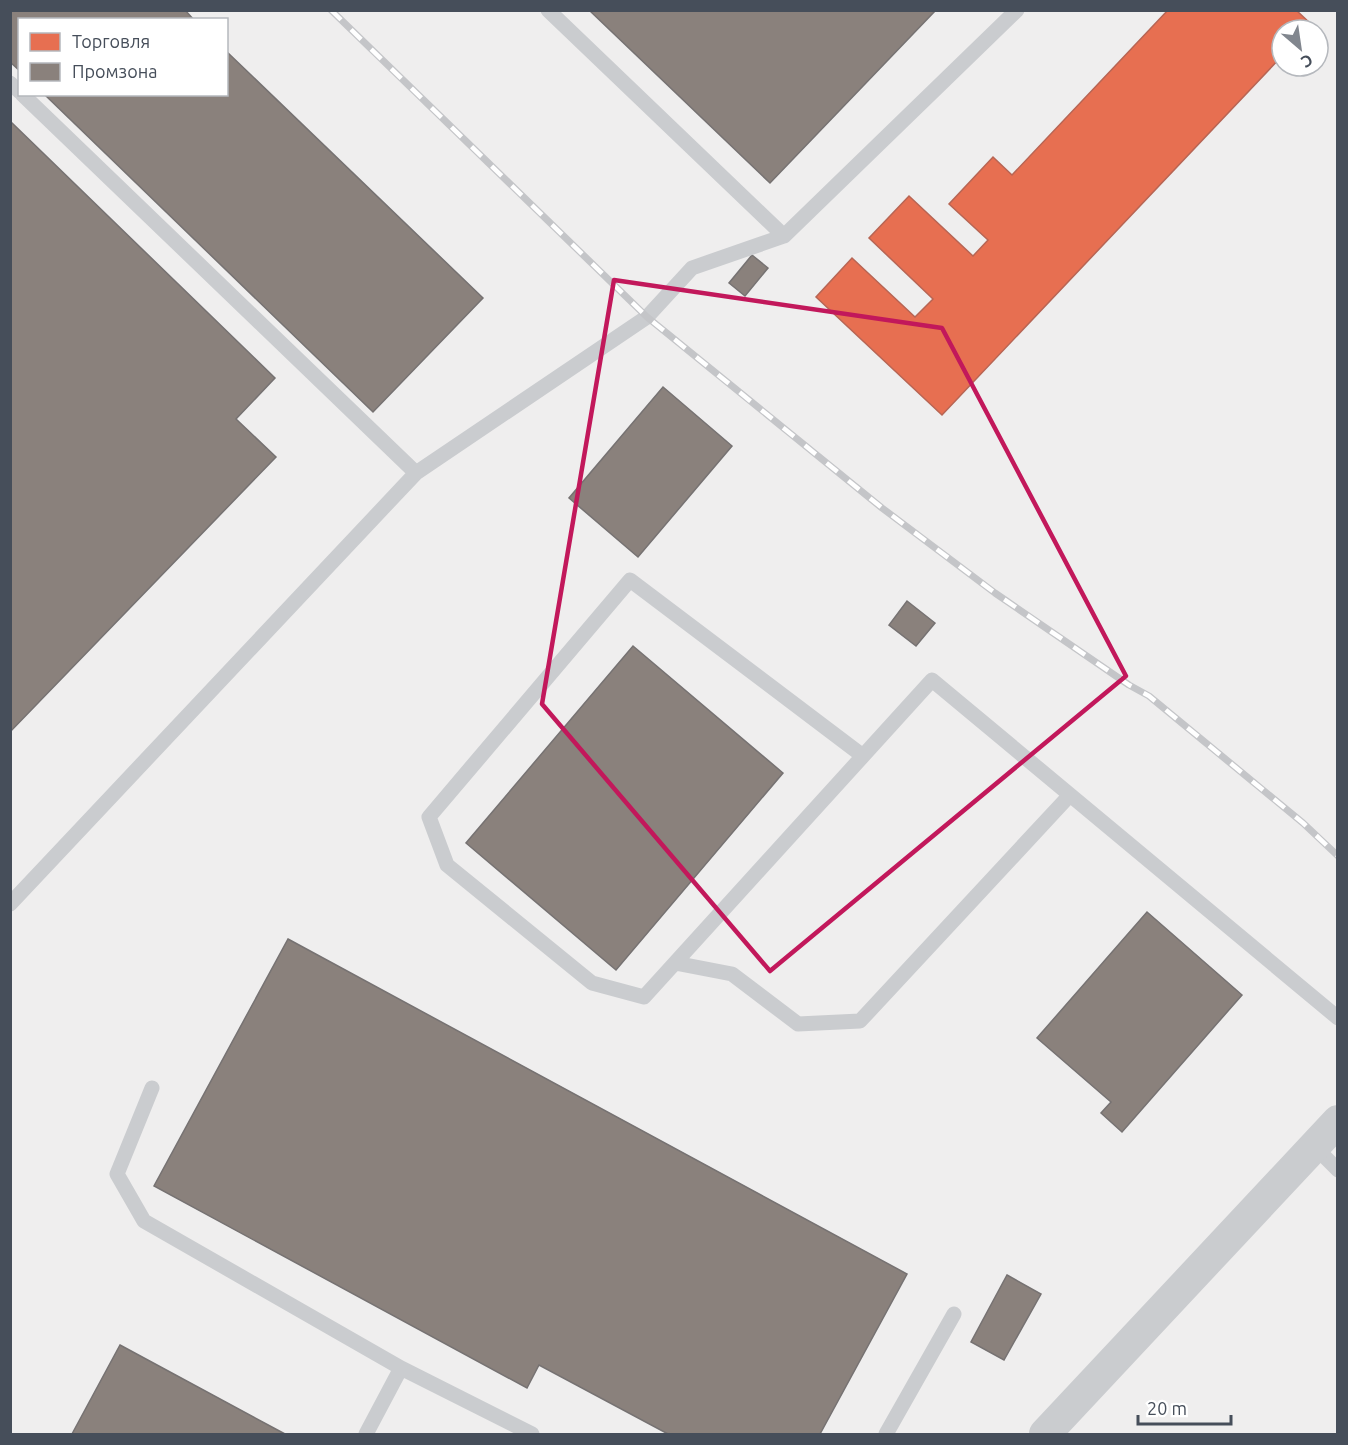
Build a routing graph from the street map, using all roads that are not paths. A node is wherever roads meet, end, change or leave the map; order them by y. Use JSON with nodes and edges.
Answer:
{"nodes":[{"id":1,"x":548,"y":10,"type":"edge"},
{"id":2,"x":1017,"y":10,"type":"edge"},
{"id":3,"x":24,"y":96,"type":"edge"},
{"id":4,"x":784,"y":236,"type":"junction"},
{"id":5,"x":416,"y":473,"type":"junction"},
{"id":6,"x":863,"y":756,"type":"junction"},
{"id":7,"x":1070,"y":795,"type":"junction"},
{"id":8,"x":10,"y":904,"type":"edge"},
{"id":9,"x":675,"y":963,"type":"junction"},
{"id":10,"x":1338,"y":1018,"type":"edge"},
{"id":11,"x":152,"y":1088,"type":"dead end"},
{"id":12,"x":1338,"y":1120,"type":"edge"},
{"id":13,"x":1314,"y":1146,"type":"junction"},
{"id":14,"x":1338,"y":1170,"type":"edge"},
{"id":15,"x":954,"y":1314,"type":"dead end"},
{"id":16,"x":401,"y":1368,"type":"junction"},
{"id":17,"x":366,"y":1434,"type":"edge"},
{"id":18,"x":532,"y":1434,"type":"edge"},
{"id":19,"x":886,"y":1434,"type":"edge"},
{"id":20,"x":1045,"y":1434,"type":"edge"}],
"edges":[{"from":1,"to":4,"type":"lane"},
{"from":2,"to":4,"type":"lane"},
{"from":3,"to":5,"type":"lane"},
{"from":4,"to":5,"type":"lane"},
{"from":5,"to":8,"type":"lane"},
{"from":6,"to":7,"type":"lane"},
{"from":6,"to":9,"type":"lane"},
{"from":6,"to":9,"type":"lane"},
{"from":7,"to":9,"type":"lane"},
{"from":7,"to":10,"type":"lane"},
{"from":11,"to":16,"type":"lane"},
{"from":12,"to":13,"type":"street"},
{"from":13,"to":14,"type":"lane"},
{"from":13,"to":20,"type":"street"},
{"from":15,"to":19,"type":"lane"},
{"from":16,"to":17,"type":"lane"},
{"from":16,"to":18,"type":"lane"}]}
